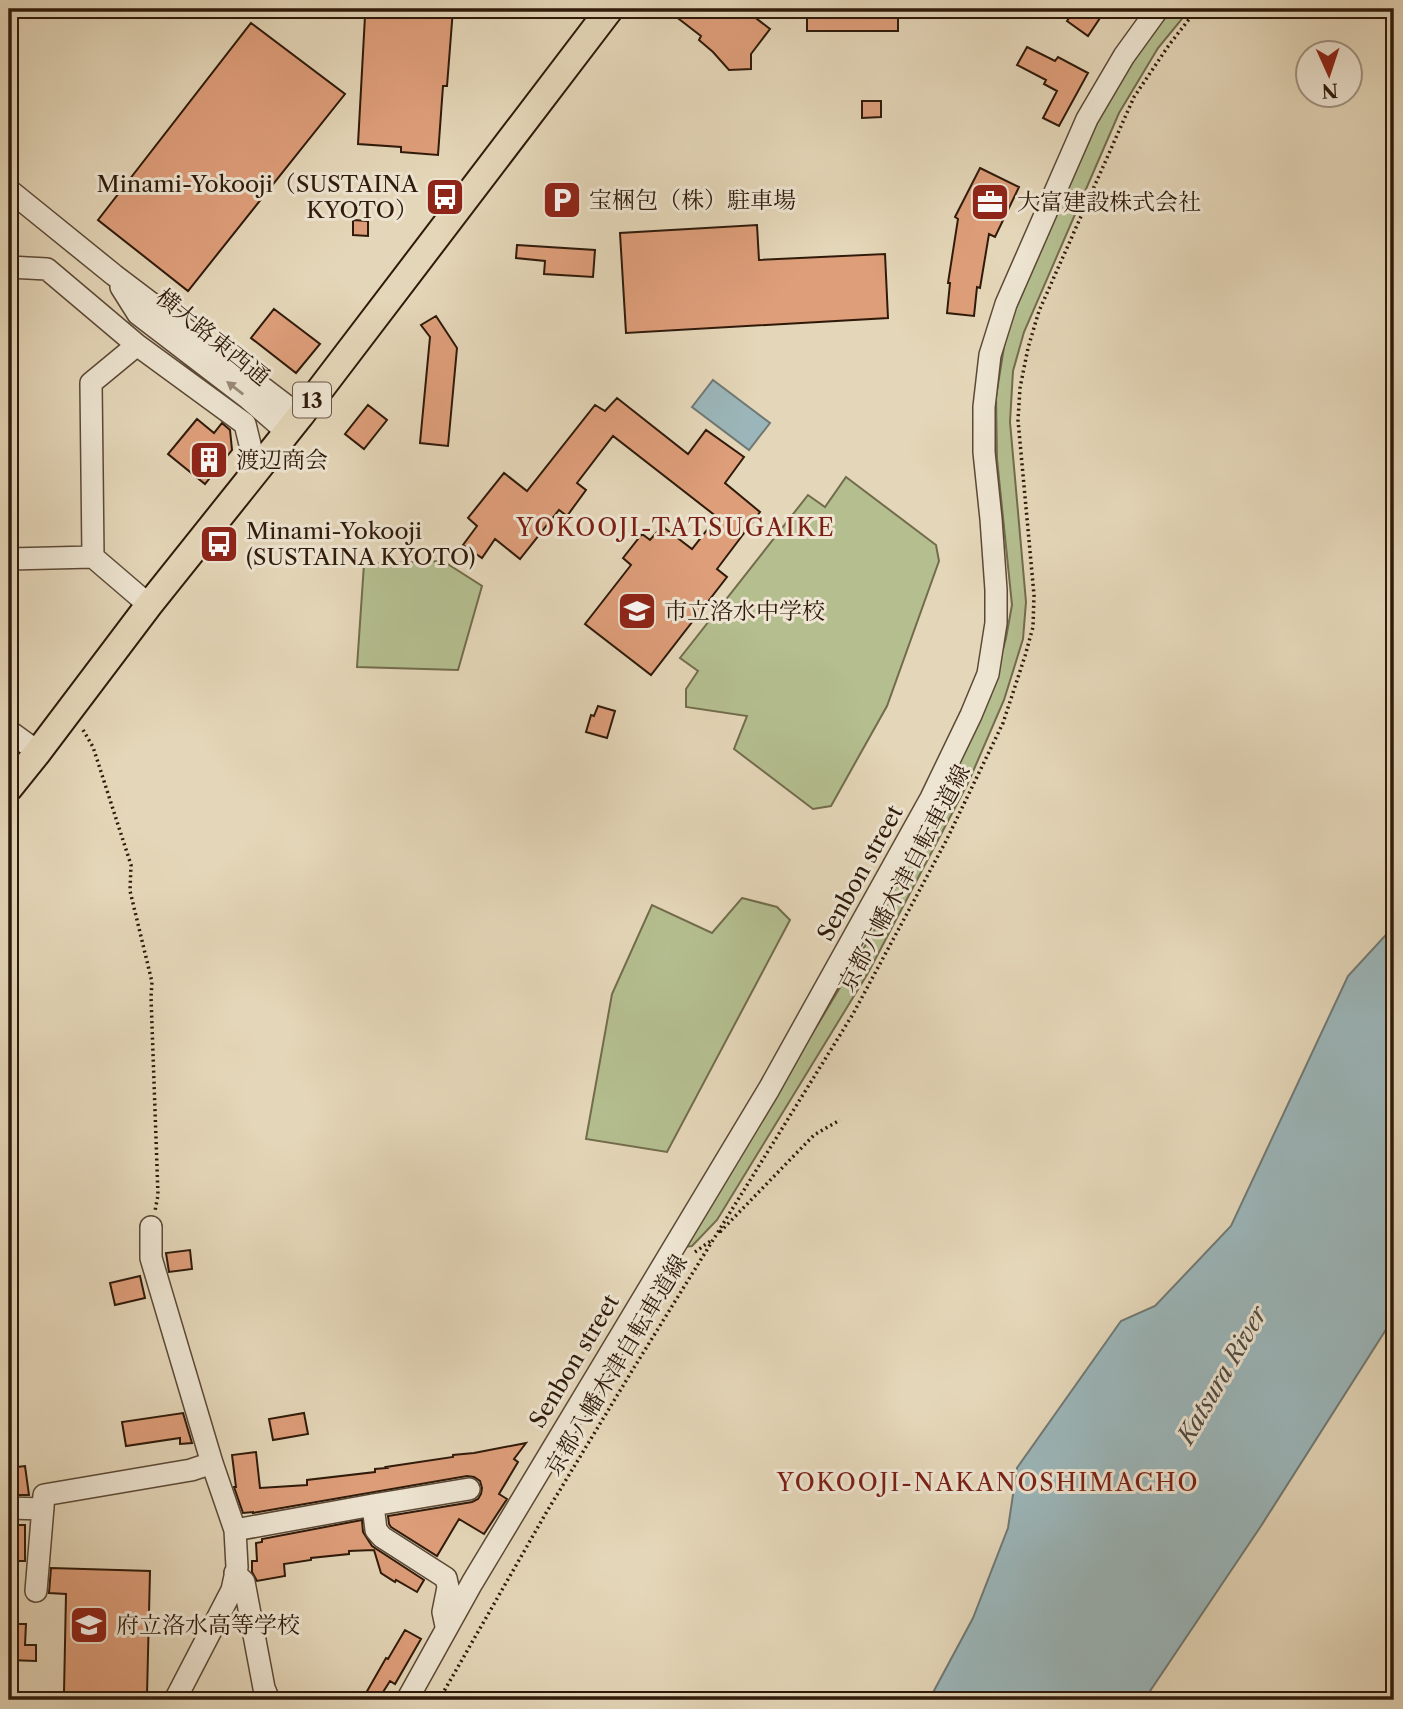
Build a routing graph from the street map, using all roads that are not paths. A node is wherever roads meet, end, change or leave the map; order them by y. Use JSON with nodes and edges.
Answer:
{"nodes":[{"id":1,"x":610,"y":9,"type":"edge"},
{"id":2,"x":1158,"y":9,"type":"edge"},
{"id":3,"x":9,"y":190,"type":"edge"},
{"id":4,"x":9,"y":267,"type":"edge"},
{"id":5,"x":137,"y":345,"type":"junction"},
{"id":6,"x":294,"y":424,"type":"junction"},
{"id":7,"x":256,"y":469,"type":"junction"},
{"id":8,"x":93,"y":557,"type":"junction"},
{"id":9,"x":9,"y":559,"type":"edge"},
{"id":10,"x":149,"y":605,"type":"junction"},
{"id":11,"x":9,"y":731,"type":"edge"},
{"id":12,"x":38,"y":752,"type":"junction"},
{"id":13,"x":9,"y":788,"type":"edge"},
{"id":14,"x":151,"y":1227,"type":"road end"},
{"id":15,"x":212,"y":1463,"type":"junction"},
{"id":16,"x":469,"y":1489,"type":"dead end"},
{"id":17,"x":373,"y":1504,"type":"junction"},
{"id":18,"x":9,"y":1508,"type":"edge"},
{"id":19,"x":43,"y":1509,"type":"junction"},
{"id":20,"x":235,"y":1530,"type":"junction"},
{"id":21,"x":235,"y":1573,"type":"junction"},
{"id":22,"x":36,"y":1591,"type":"dead end"},
{"id":23,"x":447,"y":1628,"type":"junction"},
{"id":24,"x":175,"y":1700,"type":"edge"},
{"id":25,"x":269,"y":1700,"type":"edge"},
{"id":26,"x":407,"y":1700,"type":"edge"}],
"edges":[{"from":1,"to":6,"type":"main road","number":"13"},
{"from":2,"to":23,"type":"street","name":"Senbon street"},
{"from":3,"to":6,"type":"street","name":"横大路東西通"},
{"from":4,"to":5,"type":"street"},
{"from":5,"to":7,"type":"street"},
{"from":5,"to":8,"type":"street"},
{"from":6,"to":7,"type":"main road","number":"13"},
{"from":7,"to":10,"type":"main road","number":"13"},
{"from":8,"to":9,"type":"street"},
{"from":8,"to":10,"type":"street"},
{"from":10,"to":12,"type":"main road","number":"13"},
{"from":11,"to":12,"type":"street"},
{"from":12,"to":13,"type":"main road","number":"13"},
{"from":14,"to":15,"type":"street"},
{"from":15,"to":19,"type":"street"},
{"from":15,"to":20,"type":"street"},
{"from":16,"to":17,"type":"street"},
{"from":17,"to":20,"type":"street"},
{"from":17,"to":23,"type":"street"},
{"from":18,"to":19,"type":"street"},
{"from":19,"to":22,"type":"street"},
{"from":20,"to":21,"type":"street"},
{"from":21,"to":24,"type":"street"},
{"from":21,"to":25,"type":"street"},
{"from":23,"to":26,"type":"street","name":"Senbon street"}]}
